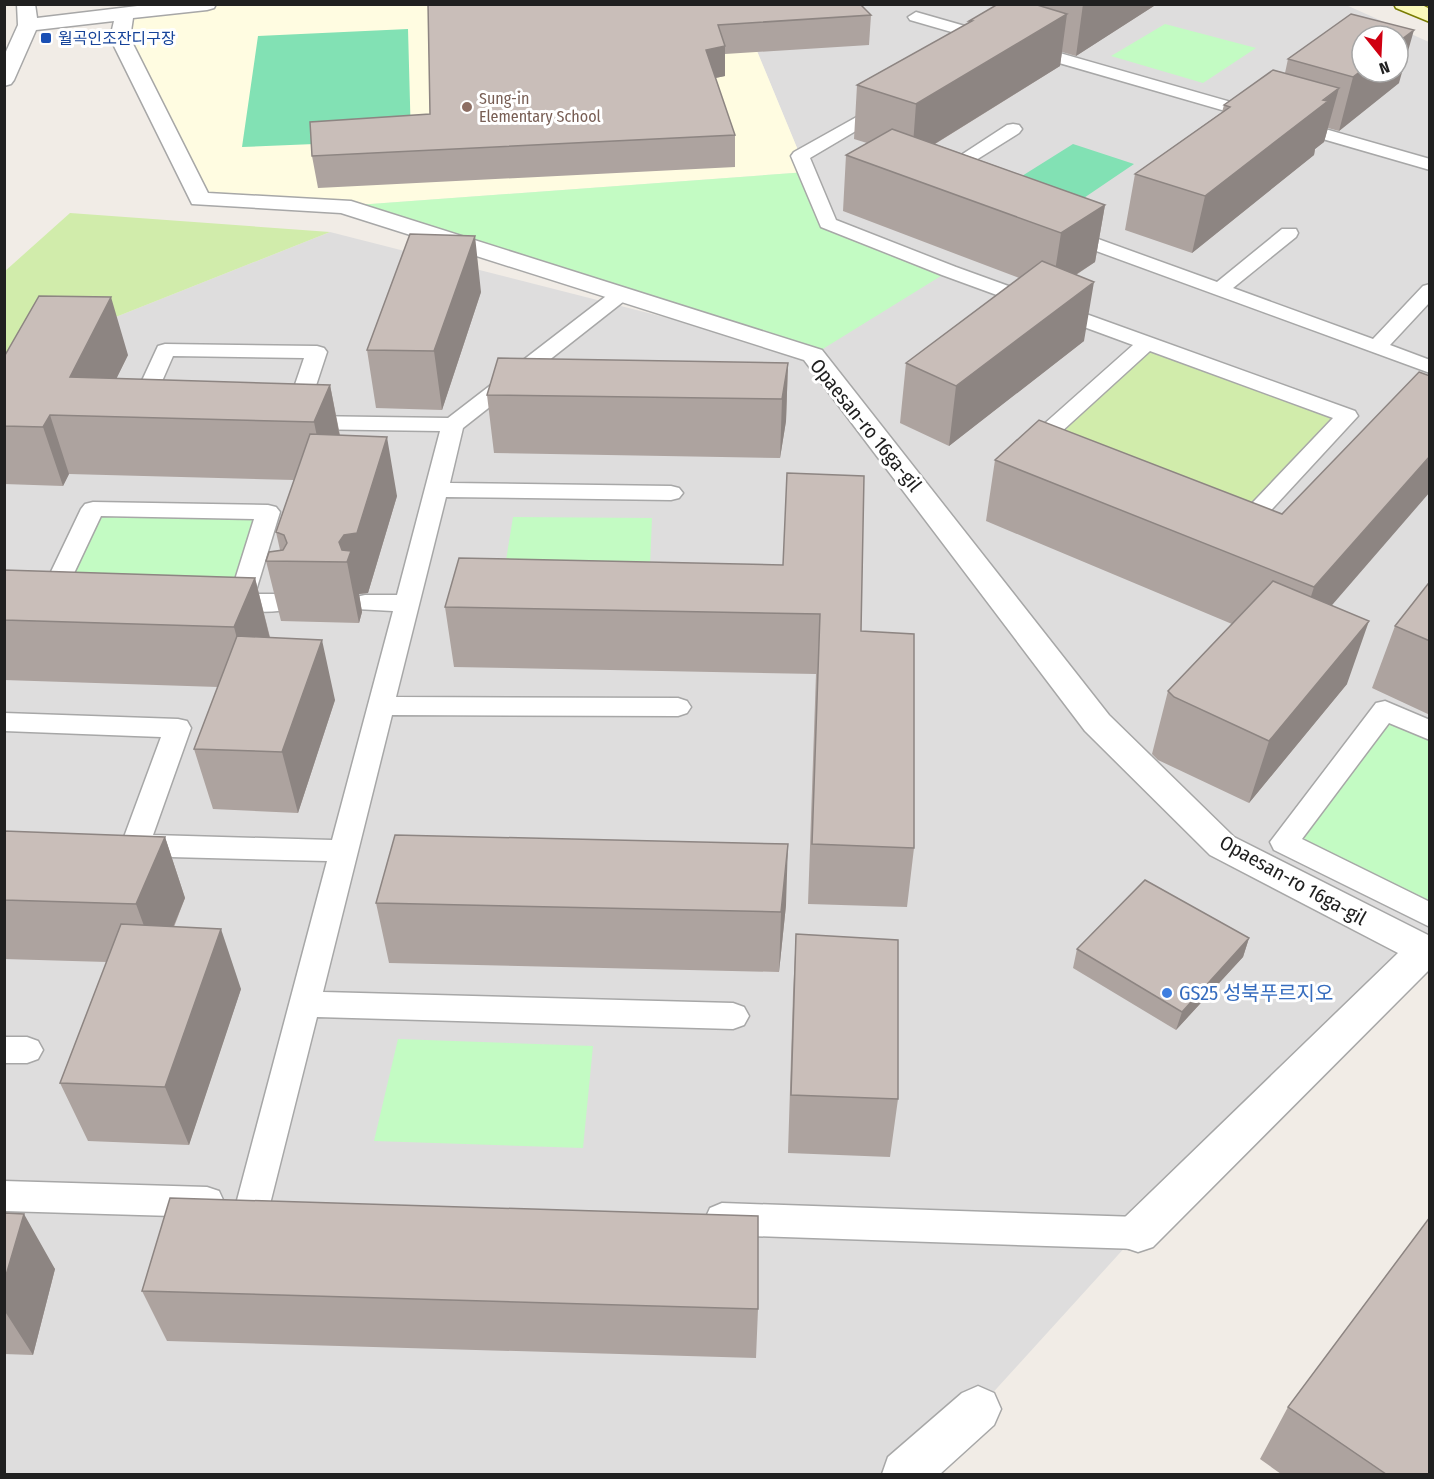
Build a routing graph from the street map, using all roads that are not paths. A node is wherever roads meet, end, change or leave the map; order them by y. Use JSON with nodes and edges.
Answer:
{"nodes":[{"id":1,"x":26,"y":4,"type":"edge"},
{"id":2,"x":207,"y":4,"type":"edge"},
{"id":3,"x":125,"y":13,"type":"junction"},
{"id":4,"x":916,"y":16,"type":"dead end"},
{"id":5,"x":28,"y":25,"type":"junction"},
{"id":6,"x":1006,"y":27,"type":"edge"},
{"id":7,"x":989,"y":38,"type":"junction"},
{"id":8,"x":4,"y":80,"type":"edge"},
{"id":9,"x":899,"y":98,"type":"edge"},
{"id":10,"x":1013,"y":129,"type":"dead end"},
{"id":11,"x":821,"y":143,"type":"junction"},
{"id":12,"x":842,"y":151,"type":"dead end"},
{"id":13,"x":1430,"y":165,"type":"edge"},
{"id":14,"x":951,"y":191,"type":"edge"},
{"id":15,"x":1052,"y":228,"type":"edge"},
{"id":16,"x":1289,"y":233,"type":"dead end"},
{"id":17,"x":1220,"y":290,"type":"junction"},
{"id":18,"x":1430,"y":290,"type":"edge"},
{"id":19,"x":621,"y":294,"type":"junction"},
{"id":20,"x":1147,"y":343,"type":"junction"},
{"id":21,"x":1377,"y":347,"type":"junction"},
{"id":22,"x":1430,"y":367,"type":"edge"},
{"id":23,"x":158,"y":420,"type":"edge"},
{"id":24,"x":271,"y":422,"type":"edge"},
{"id":25,"x":293,"y":422,"type":"junction"},
{"id":26,"x":453,"y":425,"type":"junction"},
{"id":27,"x":1056,"y":454,"type":"edge"},
{"id":28,"x":436,"y":490,"type":"junction"},
{"id":29,"x":670,"y":493,"type":"dead end"},
{"id":30,"x":1220,"y":519,"type":"edge"},
{"id":31,"x":50,"y":599,"type":"edge"},
{"id":32,"x":287,"y":602,"type":"edge"},
{"id":33,"x":365,"y":603,"type":"dead end"},
{"id":34,"x":407,"y":603,"type":"junction"},
{"id":35,"x":381,"y":706,"type":"junction"},
{"id":36,"x":678,"y":707,"type":"dead end"},
{"id":37,"x":4,"y":722,"type":"edge"},
{"id":38,"x":1430,"y":731,"type":"edge"},
{"id":39,"x":344,"y":851,"type":"junction"},
{"id":40,"x":1428,"y":940,"type":"edge"},
{"id":41,"x":305,"y":1004,"type":"junction"},
{"id":42,"x":733,"y":1017,"type":"dead end"},
{"id":43,"x":4,"y":1196,"type":"edge"},
{"id":44,"x":253,"y":1204,"type":"junction"},
{"id":45,"x":289,"y":1205,"type":"edge"},
{"id":46,"x":695,"y":1218,"type":"edge"},
{"id":47,"x":1138,"y":1233,"type":"joint"},
{"id":48,"x":978,"y":1409,"type":"dead end"},
{"id":49,"x":905,"y":1474,"type":"edge"}],
"edges":[{"from":1,"to":5,"type":"street"},
{"from":2,"to":3,"type":"street"},
{"from":3,"to":5,"type":"street"},
{"from":3,"to":19,"type":"street","name":"Opaesan-ro 16ga-gil"},
{"from":4,"to":7,"type":"lane"},
{"from":5,"to":8,"type":"street"},
{"from":6,"to":7,"type":"lane"},
{"from":7,"to":13,"type":"lane"},
{"from":9,"to":11,"type":"lane"},
{"from":10,"to":14,"type":"lane"},
{"from":11,"to":12,"type":"lane"},
{"from":11,"to":20,"type":"lane"},
{"from":15,"to":17,"type":"lane"},
{"from":16,"to":17,"type":"lane"},
{"from":17,"to":21,"type":"lane"},
{"from":18,"to":21,"type":"lane"},
{"from":19,"to":26,"type":"lane"},
{"from":19,"to":40,"type":"street","name":"Opaesan-ro 16ga-gil"},
{"from":20,"to":27,"type":"lane"},
{"from":20,"to":30,"type":"lane"},
{"from":21,"to":22,"type":"lane"},
{"from":23,"to":25,"type":"lane"},
{"from":24,"to":25,"type":"lane"},
{"from":25,"to":26,"type":"lane"},
{"from":26,"to":28,"type":"lane"},
{"from":28,"to":29,"type":"lane"},
{"from":28,"to":34,"type":"lane"},
{"from":31,"to":32,"type":"lane"},
{"from":33,"to":34,"type":"lane"},
{"from":34,"to":35,"type":"lane"},
{"from":35,"to":36,"type":"lane"},
{"from":35,"to":39,"type":"lane"},
{"from":37,"to":39,"type":"lane"},
{"from":38,"to":40,"type":"lane"},
{"from":39,"to":41,"type":"lane"},
{"from":40,"to":47,"type":"street"},
{"from":41,"to":42,"type":"lane"},
{"from":41,"to":44,"type":"lane"},
{"from":43,"to":44,"type":"lane"},
{"from":44,"to":45,"type":"lane"},
{"from":46,"to":47,"type":"lane"},
{"from":48,"to":49,"type":"street"}]}
